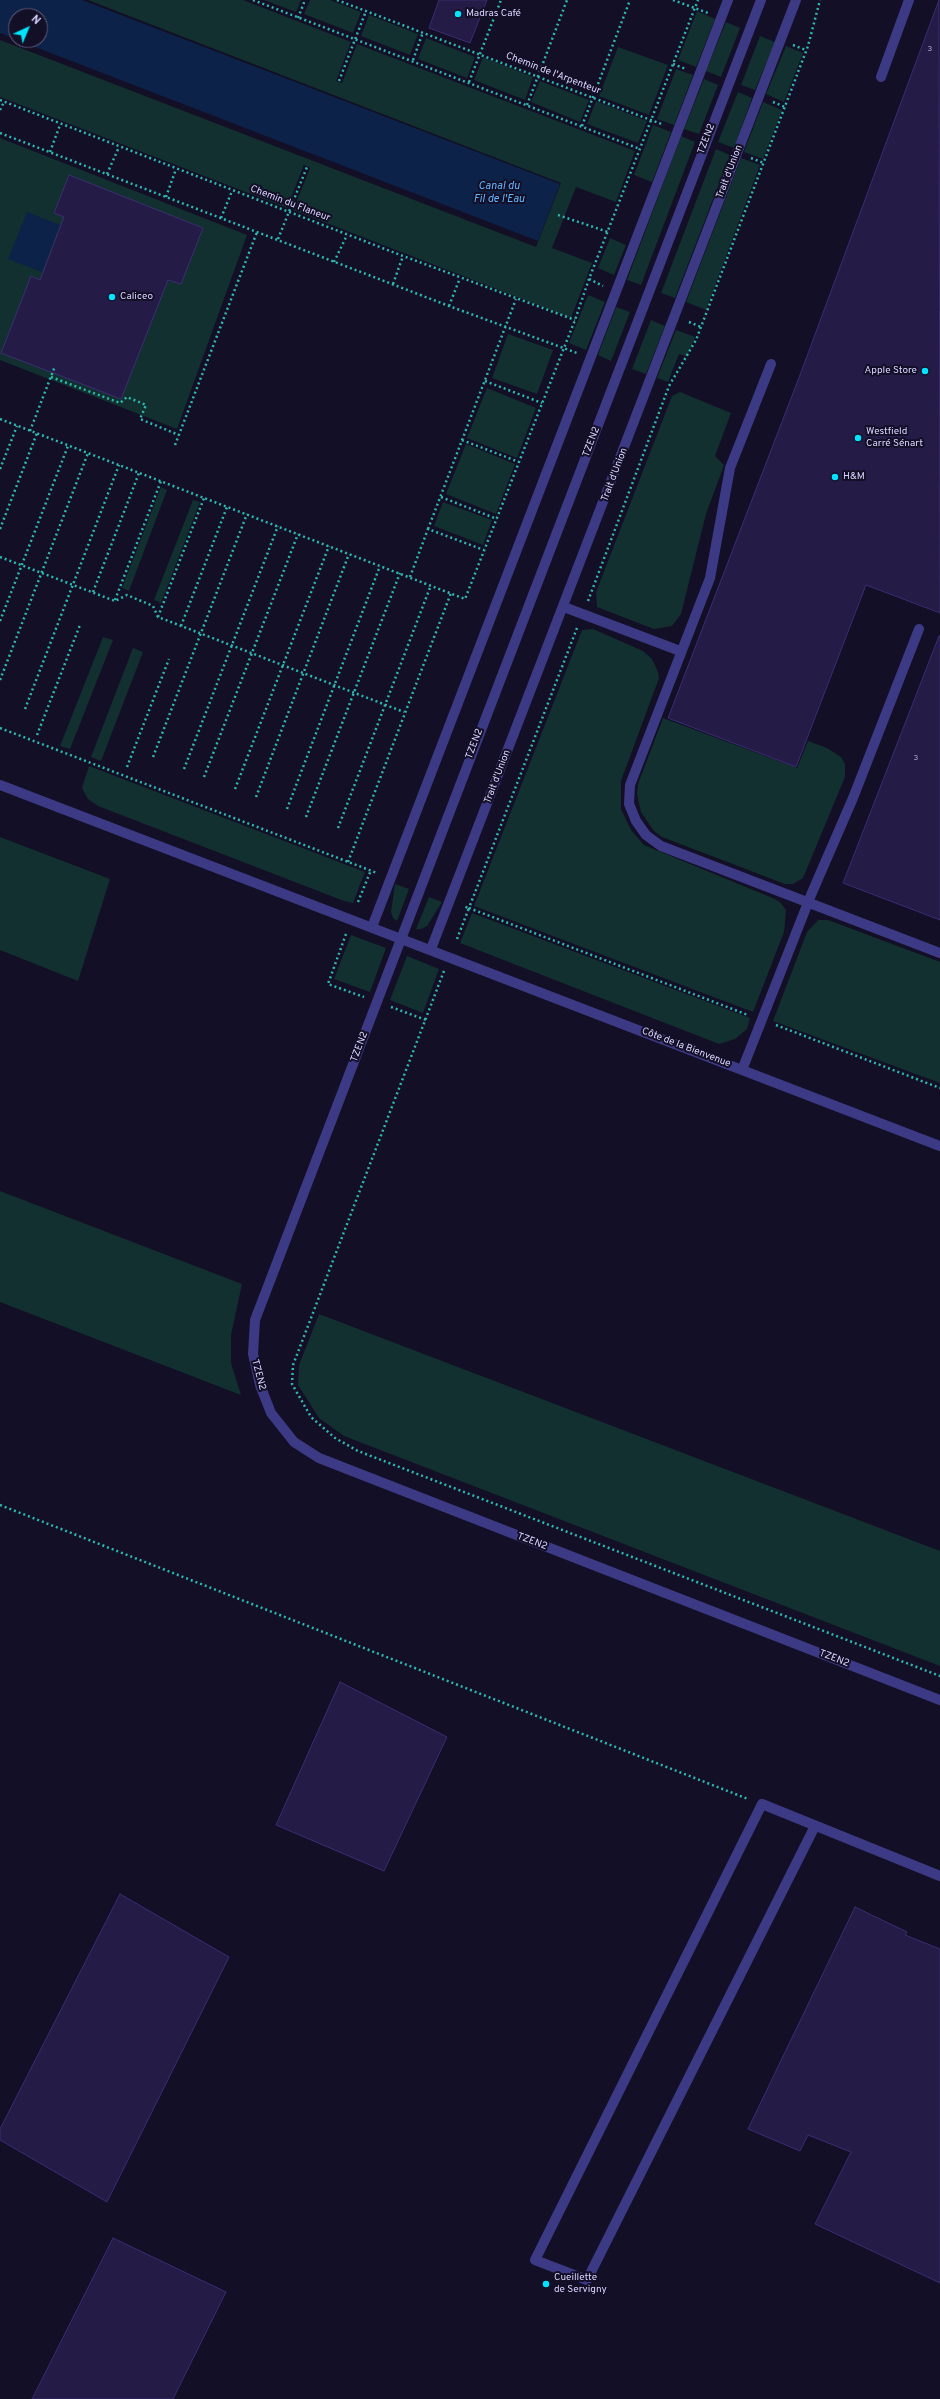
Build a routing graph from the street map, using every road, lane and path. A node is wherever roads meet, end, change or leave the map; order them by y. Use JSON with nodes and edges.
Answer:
{"nodes":[{"id":1,"x":253,"y":0,"type":"edge"},
{"id":2,"x":305,"y":0,"type":"edge"},
{"id":3,"x":336,"y":0,"type":"edge"},
{"id":4,"x":501,"y":0,"type":"edge"},
{"id":5,"x":567,"y":0,"type":"edge"},
{"id":6,"x":630,"y":0,"type":"edge"},
{"id":7,"x":698,"y":0,"type":"edge"},
{"id":8,"x":728,"y":0,"type":"edge"},
{"id":9,"x":761,"y":0,"type":"edge"},
{"id":10,"x":796,"y":0,"type":"edge"},
{"id":11,"x":908,"y":0,"type":"edge"},
{"id":12,"x":366,"y":11,"type":"junction"},
{"id":13,"x":298,"y":18,"type":"junction"},
{"id":14,"x":423,"y":32,"type":"junction"},
{"id":15,"x":355,"y":39,"type":"junction"},
{"id":16,"x":480,"y":55,"type":"junction"},
{"id":17,"x":413,"y":60,"type":"junction"},
{"id":18,"x":537,"y":76,"type":"junction"},
{"id":19,"x":880,"y":77,"type":"dead end"},
{"id":20,"x":339,"y":81,"type":"dead end"},
{"id":21,"x":469,"y":82,"type":"junction"},
{"id":22,"x":592,"y":98,"type":"junction"},
{"id":23,"x":0,"y":100,"type":"edge"},
{"id":24,"x":4,"y":102,"type":"junction"},
{"id":25,"x":527,"y":105,"type":"junction"},
{"id":26,"x":0,"y":110,"type":"edge"},
{"id":27,"x":651,"y":120,"type":"junction"},
{"id":28,"x":60,"y":125,"type":"junction"},
{"id":29,"x":582,"y":126,"type":"junction"},
{"id":30,"x":678,"y":130,"type":"junction"},
{"id":31,"x":0,"y":133,"type":"edge"},
{"id":32,"x":119,"y":147,"type":"junction"},
{"id":33,"x":640,"y":149,"type":"junction"},
{"id":34,"x":50,"y":152,"type":"junction"},
{"id":35,"x":738,"y":153,"type":"junction"},
{"id":36,"x":764,"y":163,"type":"dead end"},
{"id":37,"x":307,"y":167,"type":"dead end"},
{"id":38,"x":176,"y":169,"type":"junction"},
{"id":39,"x":107,"y":174,"type":"junction"},
{"id":40,"x":232,"y":191,"type":"junction"},
{"id":41,"x":166,"y":197,"type":"junction"},
{"id":42,"x":289,"y":212,"type":"junction"},
{"id":43,"x":558,"y":215,"type":"dead end"},
{"id":44,"x":221,"y":218,"type":"junction"},
{"id":45,"x":257,"y":232,"type":"junction"},
{"id":46,"x":608,"y":232,"type":"junction"},
{"id":47,"x":347,"y":235,"type":"junction"},
{"id":48,"x":278,"y":239,"type":"junction"},
{"id":49,"x":403,"y":256,"type":"junction"},
{"id":50,"x":334,"y":262,"type":"junction"},
{"id":51,"x":460,"y":278,"type":"junction"},
{"id":52,"x":393,"y":284,"type":"junction"},
{"id":53,"x":516,"y":299,"type":"junction"},
{"id":54,"x":449,"y":306,"type":"junction"},
{"id":55,"x":576,"y":320,"type":"junction"},
{"id":56,"x":505,"y":327,"type":"junction"},
{"id":57,"x":564,"y":348,"type":"junction"},
{"id":58,"x":591,"y":358,"type":"junction"},
{"id":59,"x":770,"y":364,"type":"dead end"},
{"id":60,"x":55,"y":366,"type":"dead end"},
{"id":61,"x":51,"y":377,"type":"junction"},
{"id":62,"x":651,"y":380,"type":"junction"},
{"id":63,"x":485,"y":381,"type":"junction"},
{"id":64,"x":669,"y":386,"type":"dead end"},
{"id":65,"x":542,"y":403,"type":"junction"},
{"id":66,"x":0,"y":419,"type":"edge"},
{"id":67,"x":17,"y":426,"type":"junction"},
{"id":68,"x":30,"y":431,"type":"junction"},
{"id":69,"x":37,"y":434,"type":"junction"},
{"id":70,"x":179,"y":435,"type":"junction"},
{"id":71,"x":462,"y":440,"type":"junction"},
{"id":72,"x":175,"y":445,"type":"dead end"},
{"id":73,"x":68,"y":446,"type":"junction"},
{"id":74,"x":88,"y":453,"type":"junction"},
{"id":75,"x":519,"y":462,"type":"junction"},
{"id":76,"x":119,"y":465,"type":"junction"},
{"id":77,"x":0,"y":469,"type":"edge"},
{"id":78,"x":139,"y":473,"type":"junction"},
{"id":79,"x":161,"y":481,"type":"junction"},
{"id":80,"x":441,"y":497,"type":"junction"},
{"id":81,"x":204,"y":498,"type":"junction"},
{"id":82,"x":227,"y":507,"type":"junction"},
{"id":83,"x":247,"y":514,"type":"junction"},
{"id":84,"x":497,"y":519,"type":"junction"},
{"id":85,"x":278,"y":526,"type":"junction"},
{"id":86,"x":0,"y":529,"type":"edge"},
{"id":87,"x":428,"y":529,"type":"junction"},
{"id":88,"x":298,"y":534,"type":"junction"},
{"id":89,"x":329,"y":546,"type":"junction"},
{"id":90,"x":484,"y":550,"type":"junction"},
{"id":91,"x":349,"y":554,"type":"junction"},
{"id":92,"x":0,"y":556,"type":"edge"},
{"id":93,"x":22,"y":565,"type":"junction"},
{"id":94,"x":380,"y":566,"type":"junction"},
{"id":95,"x":41,"y":573,"type":"junction"},
{"id":96,"x":400,"y":573,"type":"junction"},
{"id":97,"x":410,"y":577,"type":"junction"},
{"id":98,"x":73,"y":584,"type":"junction"},
{"id":99,"x":431,"y":585,"type":"junction"},
{"id":100,"x":93,"y":592,"type":"junction"},
{"id":101,"x":451,"y":593,"type":"junction"},
{"id":102,"x":115,"y":601,"type":"junction"},
{"id":103,"x":564,"y":607,"type":"junction"},
{"id":104,"x":158,"y":617,"type":"junction"},
{"id":105,"x":0,"y":621,"type":"edge"},
{"id":106,"x":80,"y":625,"type":"dead end"},
{"id":107,"x":180,"y":626,"type":"junction"},
{"id":108,"x":919,"y":629,"type":"dead end"},
{"id":109,"x":201,"y":634,"type":"junction"},
{"id":110,"x":232,"y":646,"type":"junction"},
{"id":111,"x":680,"y":651,"type":"junction"},
{"id":112,"x":252,"y":653,"type":"junction"},
{"id":113,"x":169,"y":659,"type":"dead end"},
{"id":114,"x":283,"y":665,"type":"junction"},
{"id":115,"x":303,"y":673,"type":"junction"},
{"id":116,"x":0,"y":680,"type":"edge"},
{"id":117,"x":334,"y":685,"type":"junction"},
{"id":118,"x":354,"y":693,"type":"junction"},
{"id":119,"x":385,"y":704,"type":"junction"},
{"id":120,"x":25,"y":708,"type":"dead end"},
{"id":121,"x":404,"y":712,"type":"junction"},
{"id":122,"x":0,"y":728,"type":"edge"},
{"id":123,"x":37,"y":735,"type":"dead end"},
{"id":124,"x":153,"y":757,"type":"dead end"},
{"id":125,"x":127,"y":767,"type":"dead end"},
{"id":126,"x":184,"y":769,"type":"dead end"},
{"id":127,"x":204,"y":777,"type":"dead end"},
{"id":128,"x":0,"y":785,"type":"edge"},
{"id":129,"x":235,"y":789,"type":"dead end"},
{"id":130,"x":256,"y":797,"type":"dead end"},
{"id":131,"x":287,"y":809,"type":"dead end"},
{"id":132,"x":306,"y":817,"type":"dead end"},
{"id":133,"x":338,"y":828,"type":"dead end"},
{"id":134,"x":348,"y":862,"type":"junction"},
{"id":135,"x":371,"y":870,"type":"junction"},
{"id":136,"x":390,"y":878,"type":"junction"},
{"id":137,"x":450,"y":901,"type":"junction"},
{"id":138,"x":358,"y":902,"type":"dead end"},
{"id":139,"x":808,"y":902,"type":"junction"},
{"id":140,"x":372,"y":927,"type":"junction"},
{"id":141,"x":347,"y":932,"type":"dead end"},
{"id":142,"x":400,"y":938,"type":"junction"},
{"id":143,"x":457,"y":939,"type":"dead end"},
{"id":144,"x":431,"y":949,"type":"junction"},
{"id":145,"x":940,"y":953,"type":"edge"},
{"id":146,"x":444,"y":971,"type":"dead end"},
{"id":147,"x":377,"y":1001,"type":"junction"},
{"id":148,"x":426,"y":1020,"type":"junction"},
{"id":149,"x":742,"y":1070,"type":"junction"},
{"id":150,"x":940,"y":1146,"type":"edge"},
{"id":151,"x":0,"y":1506,"type":"edge"},
{"id":152,"x":940,"y":1676,"type":"edge"},
{"id":153,"x":940,"y":1700,"type":"edge"},
{"id":154,"x":762,"y":1804,"type":"junction"},
{"id":155,"x":816,"y":1826,"type":"junction"},
{"id":156,"x":940,"y":1876,"type":"edge"}],
"edges":[{"from":1,"to":13,"type":"path"},
{"from":2,"to":13,"type":"path"},
{"from":3,"to":12,"type":"path","name":"Chemin de l'Arpenteur"},
{"from":4,"to":16,"type":"path"},
{"from":5,"to":18,"type":"path"},
{"from":6,"to":22,"type":"path"},
{"from":7,"to":27,"type":"path"},
{"from":8,"to":30,"type":"street"},
{"from":9,"to":142,"type":"street","name":"TZEN2"},
{"from":10,"to":35,"type":"street","name":"Trait d'Union"},
{"from":11,"to":19,"type":"street"},
{"from":12,"to":14,"type":"path","name":"Chemin de l'Arpenteur"},
{"from":12,"to":15,"type":"path"},
{"from":13,"to":15,"type":"path"},
{"from":14,"to":16,"type":"path","name":"Chemin de l'Arpenteur"},
{"from":14,"to":17,"type":"path"},
{"from":15,"to":17,"type":"path"},
{"from":15,"to":20,"type":"path"},
{"from":16,"to":18,"type":"path","name":"Chemin de l'Arpenteur"},
{"from":16,"to":21,"type":"path"},
{"from":17,"to":21,"type":"path"},
{"from":18,"to":22,"type":"path","name":"Chemin de l'Arpenteur"},
{"from":18,"to":25,"type":"path"},
{"from":21,"to":25,"type":"path"},
{"from":22,"to":27,"type":"path","name":"Chemin de l'Arpenteur"},
{"from":22,"to":29,"type":"path"},
{"from":23,"to":24,"type":"path","name":"Chemin du Flaneur"},
{"from":24,"to":26,"type":"path"},
{"from":24,"to":28,"type":"path","name":"Chemin du Flaneur"},
{"from":25,"to":29,"type":"path"},
{"from":27,"to":30,"type":"path","name":"Chemin de l'Arpenteur"},
{"from":27,"to":33,"type":"path"},
{"from":28,"to":32,"type":"path","name":"Chemin du Flaneur"},
{"from":28,"to":34,"type":"path"},
{"from":29,"to":33,"type":"path"},
{"from":30,"to":58,"type":"street"},
{"from":31,"to":34,"type":"path"},
{"from":32,"to":38,"type":"path","name":"Chemin du Flaneur"},
{"from":32,"to":39,"type":"path"},
{"from":33,"to":46,"type":"path"},
{"from":34,"to":39,"type":"path"},
{"from":35,"to":36,"type":"path"},
{"from":35,"to":62,"type":"street","name":"Trait d'Union"},
{"from":37,"to":42,"type":"path"},
{"from":38,"to":40,"type":"path","name":"Chemin du Flaneur"},
{"from":38,"to":41,"type":"path"},
{"from":39,"to":41,"type":"path"},
{"from":40,"to":42,"type":"path","name":"Chemin du Flaneur"},
{"from":40,"to":44,"type":"path"},
{"from":41,"to":44,"type":"path"},
{"from":42,"to":47,"type":"path","name":"Chemin du Flaneur"},
{"from":42,"to":48,"type":"path"},
{"from":43,"to":46,"type":"path"},
{"from":44,"to":45,"type":"path"},
{"from":45,"to":48,"type":"path"},
{"from":45,"to":70,"type":"path"},
{"from":46,"to":55,"type":"path"},
{"from":47,"to":49,"type":"path","name":"Chemin du Flaneur"},
{"from":47,"to":50,"type":"path"},
{"from":48,"to":50,"type":"path"},
{"from":49,"to":51,"type":"path","name":"Chemin du Flaneur"},
{"from":49,"to":52,"type":"path"},
{"from":50,"to":52,"type":"path"},
{"from":51,"to":53,"type":"path","name":"Chemin du Flaneur"},
{"from":51,"to":54,"type":"path"},
{"from":52,"to":54,"type":"path"},
{"from":53,"to":55,"type":"path","name":"Chemin du Flaneur"},
{"from":53,"to":56,"type":"path"},
{"from":54,"to":56,"type":"path"},
{"from":55,"to":57,"type":"path"},
{"from":56,"to":57,"type":"path"},
{"from":56,"to":63,"type":"path"},
{"from":57,"to":58,"type":"path"},
{"from":57,"to":65,"type":"path"},
{"from":58,"to":136,"type":"street"},
{"from":59,"to":111,"type":"street"},
{"from":60,"to":61,"type":"path"},
{"from":61,"to":68,"type":"path"},
{"from":61,"to":70,"type":"path"},
{"from":62,"to":64,"type":"path"},
{"from":62,"to":103,"type":"street","name":"Trait d'Union"},
{"from":63,"to":65,"type":"path"},
{"from":63,"to":71,"type":"path"},
{"from":65,"to":75,"type":"path"},
{"from":66,"to":67,"type":"path"},
{"from":67,"to":68,"type":"path"},
{"from":67,"to":77,"type":"path"},
{"from":68,"to":69,"type":"path"},
{"from":69,"to":73,"type":"path"},
{"from":69,"to":86,"type":"path"},
{"from":70,"to":72,"type":"path"},
{"from":71,"to":75,"type":"path"},
{"from":71,"to":80,"type":"path"},
{"from":73,"to":74,"type":"path"},
{"from":73,"to":93,"type":"path"},
{"from":74,"to":76,"type":"path"},
{"from":74,"to":95,"type":"path"},
{"from":75,"to":84,"type":"path"},
{"from":76,"to":78,"type":"path"},
{"from":76,"to":98,"type":"path"},
{"from":78,"to":79,"type":"path"},
{"from":78,"to":100,"type":"path"},
{"from":79,"to":81,"type":"path"},
{"from":79,"to":102,"type":"path"},
{"from":80,"to":84,"type":"path"},
{"from":80,"to":87,"type":"path"},
{"from":81,"to":82,"type":"path"},
{"from":81,"to":104,"type":"path"},
{"from":82,"to":83,"type":"path"},
{"from":82,"to":107,"type":"path"},
{"from":83,"to":85,"type":"path"},
{"from":83,"to":109,"type":"path"},
{"from":84,"to":90,"type":"path"},
{"from":85,"to":88,"type":"path"},
{"from":85,"to":110,"type":"path"},
{"from":87,"to":90,"type":"path"},
{"from":87,"to":97,"type":"path"},
{"from":88,"to":89,"type":"path"},
{"from":88,"to":112,"type":"path"},
{"from":89,"to":91,"type":"path"},
{"from":89,"to":114,"type":"path"},
{"from":90,"to":101,"type":"path"},
{"from":91,"to":94,"type":"path"},
{"from":91,"to":115,"type":"path"},
{"from":92,"to":93,"type":"path"},
{"from":93,"to":95,"type":"path"},
{"from":93,"to":105,"type":"path"},
{"from":94,"to":96,"type":"path"},
{"from":94,"to":117,"type":"path"},
{"from":95,"to":98,"type":"path"},
{"from":95,"to":116,"type":"path"},
{"from":96,"to":97,"type":"path"},
{"from":96,"to":118,"type":"path"},
{"from":97,"to":99,"type":"path"},
{"from":98,"to":100,"type":"path"},
{"from":98,"to":120,"type":"path"},
{"from":99,"to":101,"type":"path"},
{"from":99,"to":119,"type":"path"},
{"from":100,"to":102,"type":"path"},
{"from":101,"to":121,"type":"path"},
{"from":102,"to":104,"type":"path"},
{"from":103,"to":111,"type":"street"},
{"from":103,"to":137,"type":"street","name":"Trait d'Union"},
{"from":104,"to":107,"type":"path"},
{"from":106,"to":123,"type":"path"},
{"from":107,"to":109,"type":"path"},
{"from":108,"to":139,"type":"street"},
{"from":109,"to":110,"type":"path"},
{"from":109,"to":124,"type":"path"},
{"from":110,"to":112,"type":"path"},
{"from":110,"to":126,"type":"path"},
{"from":111,"to":139,"type":"street"},
{"from":112,"to":114,"type":"path"},
{"from":112,"to":127,"type":"path"},
{"from":113,"to":125,"type":"path"},
{"from":114,"to":115,"type":"path"},
{"from":114,"to":129,"type":"path"},
{"from":115,"to":117,"type":"path"},
{"from":115,"to":130,"type":"path"},
{"from":117,"to":118,"type":"path"},
{"from":117,"to":131,"type":"path"},
{"from":118,"to":119,"type":"path"},
{"from":118,"to":132,"type":"path"},
{"from":119,"to":121,"type":"path"},
{"from":119,"to":133,"type":"path"},
{"from":121,"to":134,"type":"path"},
{"from":122,"to":134,"type":"path"},
{"from":128,"to":140,"type":"street","name":"Côte de la Bienvenue"},
{"from":134,"to":135,"type":"path"},
{"from":135,"to":136,"type":"path"},
{"from":135,"to":138,"type":"path"},
{"from":136,"to":140,"type":"street"},
{"from":137,"to":143,"type":"path"},
{"from":137,"to":144,"type":"street","name":"Trait d'Union"},
{"from":139,"to":145,"type":"street"},
{"from":139,"to":149,"type":"street"},
{"from":140,"to":142,"type":"street","name":"Côte de la Bienvenue"},
{"from":141,"to":147,"type":"path"},
{"from":142,"to":144,"type":"street","name":"Côte de la Bienvenue"},
{"from":142,"to":147,"type":"street","name":"TZEN2"},
{"from":144,"to":149,"type":"street","name":"Côte de la Bienvenue"},
{"from":146,"to":148,"type":"path"},
{"from":147,"to":148,"type":"path"},
{"from":147,"to":153,"type":"street","name":"TZEN2"},
{"from":148,"to":152,"type":"path"},
{"from":149,"to":150,"type":"street","name":"Côte de la Bienvenue"},
{"from":151,"to":154,"type":"path"},
{"from":154,"to":155,"type":"street"},
{"from":154,"to":155,"type":"street"},
{"from":155,"to":156,"type":"street"}]}
